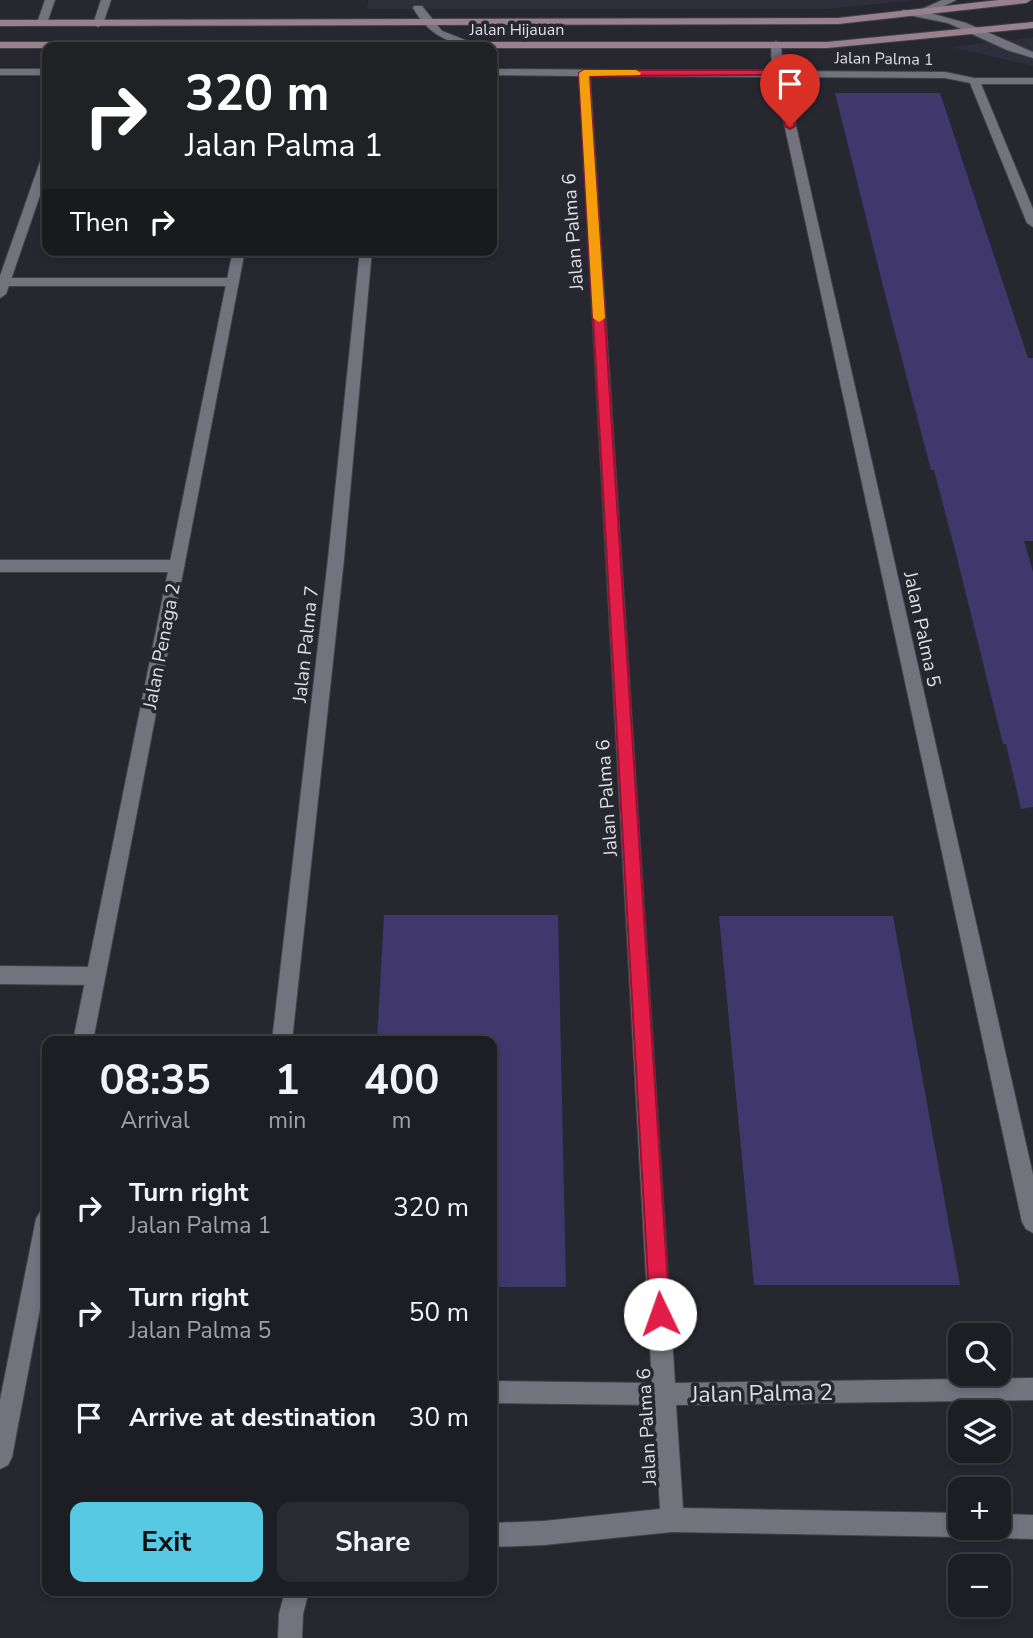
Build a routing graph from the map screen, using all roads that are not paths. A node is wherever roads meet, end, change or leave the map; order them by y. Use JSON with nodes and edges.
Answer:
{"nodes":[{"id":1,"x":50,"y":0,"type":"edge"},
{"id":2,"x":106,"y":0,"type":"edge"},
{"id":3,"x":951,"y":0,"type":"edge"},
{"id":4,"x":1026,"y":0,"type":"edge"},
{"id":5,"x":414,"y":4,"type":"edge"},
{"id":6,"x":926,"y":11,"type":"junction"},
{"id":7,"x":903,"y":13,"type":"junction"},
{"id":8,"x":425,"y":21,"type":"junction"},
{"id":9,"x":443,"y":21,"type":"junction"},
{"id":10,"x":0,"y":23,"type":"edge"},
{"id":11,"x":42,"y":23,"type":"junction"},
{"id":12,"x":99,"y":24,"type":"junction"},
{"id":13,"x":1033,"y":24,"type":"edge"},
{"id":14,"x":975,"y":30,"type":"junction"},
{"id":15,"x":461,"y":42,"type":"edge"},
{"id":16,"x":497,"y":44,"type":"edge"},
{"id":17,"x":776,"y":44,"type":"junction"},
{"id":18,"x":0,"y":45,"type":"edge"},
{"id":19,"x":42,"y":45,"type":"edge"},
{"id":20,"x":1033,"y":55,"type":"edge"},
{"id":21,"x":0,"y":72,"type":"edge"},
{"id":22,"x":42,"y":72,"type":"edge"},
{"id":23,"x":497,"y":72,"type":"edge"},
{"id":24,"x":778,"y":72,"type":"junction"},
{"id":25,"x":584,"y":73,"type":"junction"},
{"id":26,"x":974,"y":81,"type":"junction"},
{"id":27,"x":1033,"y":81,"type":"edge"},
{"id":28,"x":42,"y":173,"type":"edge"},
{"id":29,"x":1033,"y":223,"type":"edge"},
{"id":30,"x":238,"y":256,"type":"edge"},
{"id":31,"x":365,"y":256,"type":"edge"},
{"id":32,"x":233,"y":282,"type":"junction"},
{"id":33,"x":1,"y":286,"type":"edge"},
{"id":34,"x":0,"y":566,"type":"edge"},
{"id":35,"x":177,"y":566,"type":"junction"},
{"id":36,"x":0,"y":975,"type":"edge"},
{"id":37,"x":96,"y":976,"type":"junction"},
{"id":38,"x":84,"y":1036,"type":"edge"},
{"id":39,"x":283,"y":1036,"type":"edge"},
{"id":40,"x":1033,"y":1222,"type":"edge"},
{"id":41,"x":42,"y":1244,"type":"edge"},
{"id":42,"x":1033,"y":1389,"type":"edge"},
{"id":43,"x":497,"y":1392,"type":"edge"},
{"id":44,"x":665,"y":1394,"type":"junction"},
{"id":45,"x":0,"y":1457,"type":"edge"},
{"id":46,"x":672,"y":1520,"type":"junction"},
{"id":47,"x":948,"y":1525,"type":"edge"},
{"id":48,"x":1011,"y":1526,"type":"edge"},
{"id":49,"x":1033,"y":1527,"type":"edge"},
{"id":50,"x":497,"y":1535,"type":"edge"},
{"id":51,"x":296,"y":1596,"type":"edge"},
{"id":52,"x":290,"y":1638,"type":"edge"}],
"edges":[{"from":1,"to":11,"type":"street"},
{"from":2,"to":12,"type":"street"},
{"from":3,"to":6,"type":"street"},
{"from":4,"to":6,"type":"street","name":"Jalan Hijauan"},
{"from":5,"to":8,"type":"street"},
{"from":5,"to":9,"type":"street"},
{"from":6,"to":7,"type":"street","name":"Jalan Hijauan"},
{"from":7,"to":9,"type":"street","name":"Jalan Hijauan"},
{"from":7,"to":14,"type":"street"},
{"from":8,"to":9,"type":"street","name":"Jalan Hijauan"},
{"from":8,"to":12,"type":"street","name":"Jalan Hijauan"},
{"from":8,"to":15,"type":"street"},
{"from":10,"to":11,"type":"street","name":"Jalan Hijauan"},
{"from":11,"to":12,"type":"street","name":"Jalan Hijauan"},
{"from":13,"to":14,"type":"street","name":"Jalan Hijauan"},
{"from":14,"to":17,"type":"street","name":"Jalan Hijauan"},
{"from":14,"to":20,"type":"street"},
{"from":16,"to":17,"type":"street","name":"Jalan Hijauan"},
{"from":17,"to":24,"type":"street","name":"Jalan Palma 5"},
{"from":18,"to":19,"type":"street","name":"Jalan Hijauan"},
{"from":21,"to":22,"type":"street"},
{"from":23,"to":25,"type":"street"},
{"from":24,"to":25,"type":"street","name":"Jalan Palma 1"},
{"from":24,"to":26,"type":"street","name":"Jalan Palma 1"},
{"from":24,"to":40,"type":"street","name":"Jalan Palma 5"},
{"from":25,"to":44,"type":"street","name":"Jalan Palma 6"},
{"from":26,"to":27,"type":"street","name":"Jalan Palma 1"},
{"from":26,"to":29,"type":"street"},
{"from":28,"to":33,"type":"street"},
{"from":30,"to":32,"type":"street","name":"Jalan Penaga 2"},
{"from":31,"to":39,"type":"street","name":"Jalan Palma 7"},
{"from":32,"to":33,"type":"street"},
{"from":32,"to":35,"type":"street","name":"Jalan Penaga 2"},
{"from":34,"to":35,"type":"street"},
{"from":35,"to":37,"type":"street","name":"Jalan Penaga 2"},
{"from":36,"to":37,"type":"street"},
{"from":37,"to":38,"type":"street","name":"Jalan Penaga 2"},
{"from":41,"to":45,"type":"street"},
{"from":42,"to":44,"type":"street","name":"Jalan Palma 2"},
{"from":43,"to":44,"type":"street","name":"Jalan Palma 2"},
{"from":44,"to":46,"type":"street","name":"Jalan Palma 6"},
{"from":46,"to":47,"type":"street"},
{"from":46,"to":50,"type":"street"},
{"from":48,"to":49,"type":"street"},
{"from":51,"to":52,"type":"street"}]}
